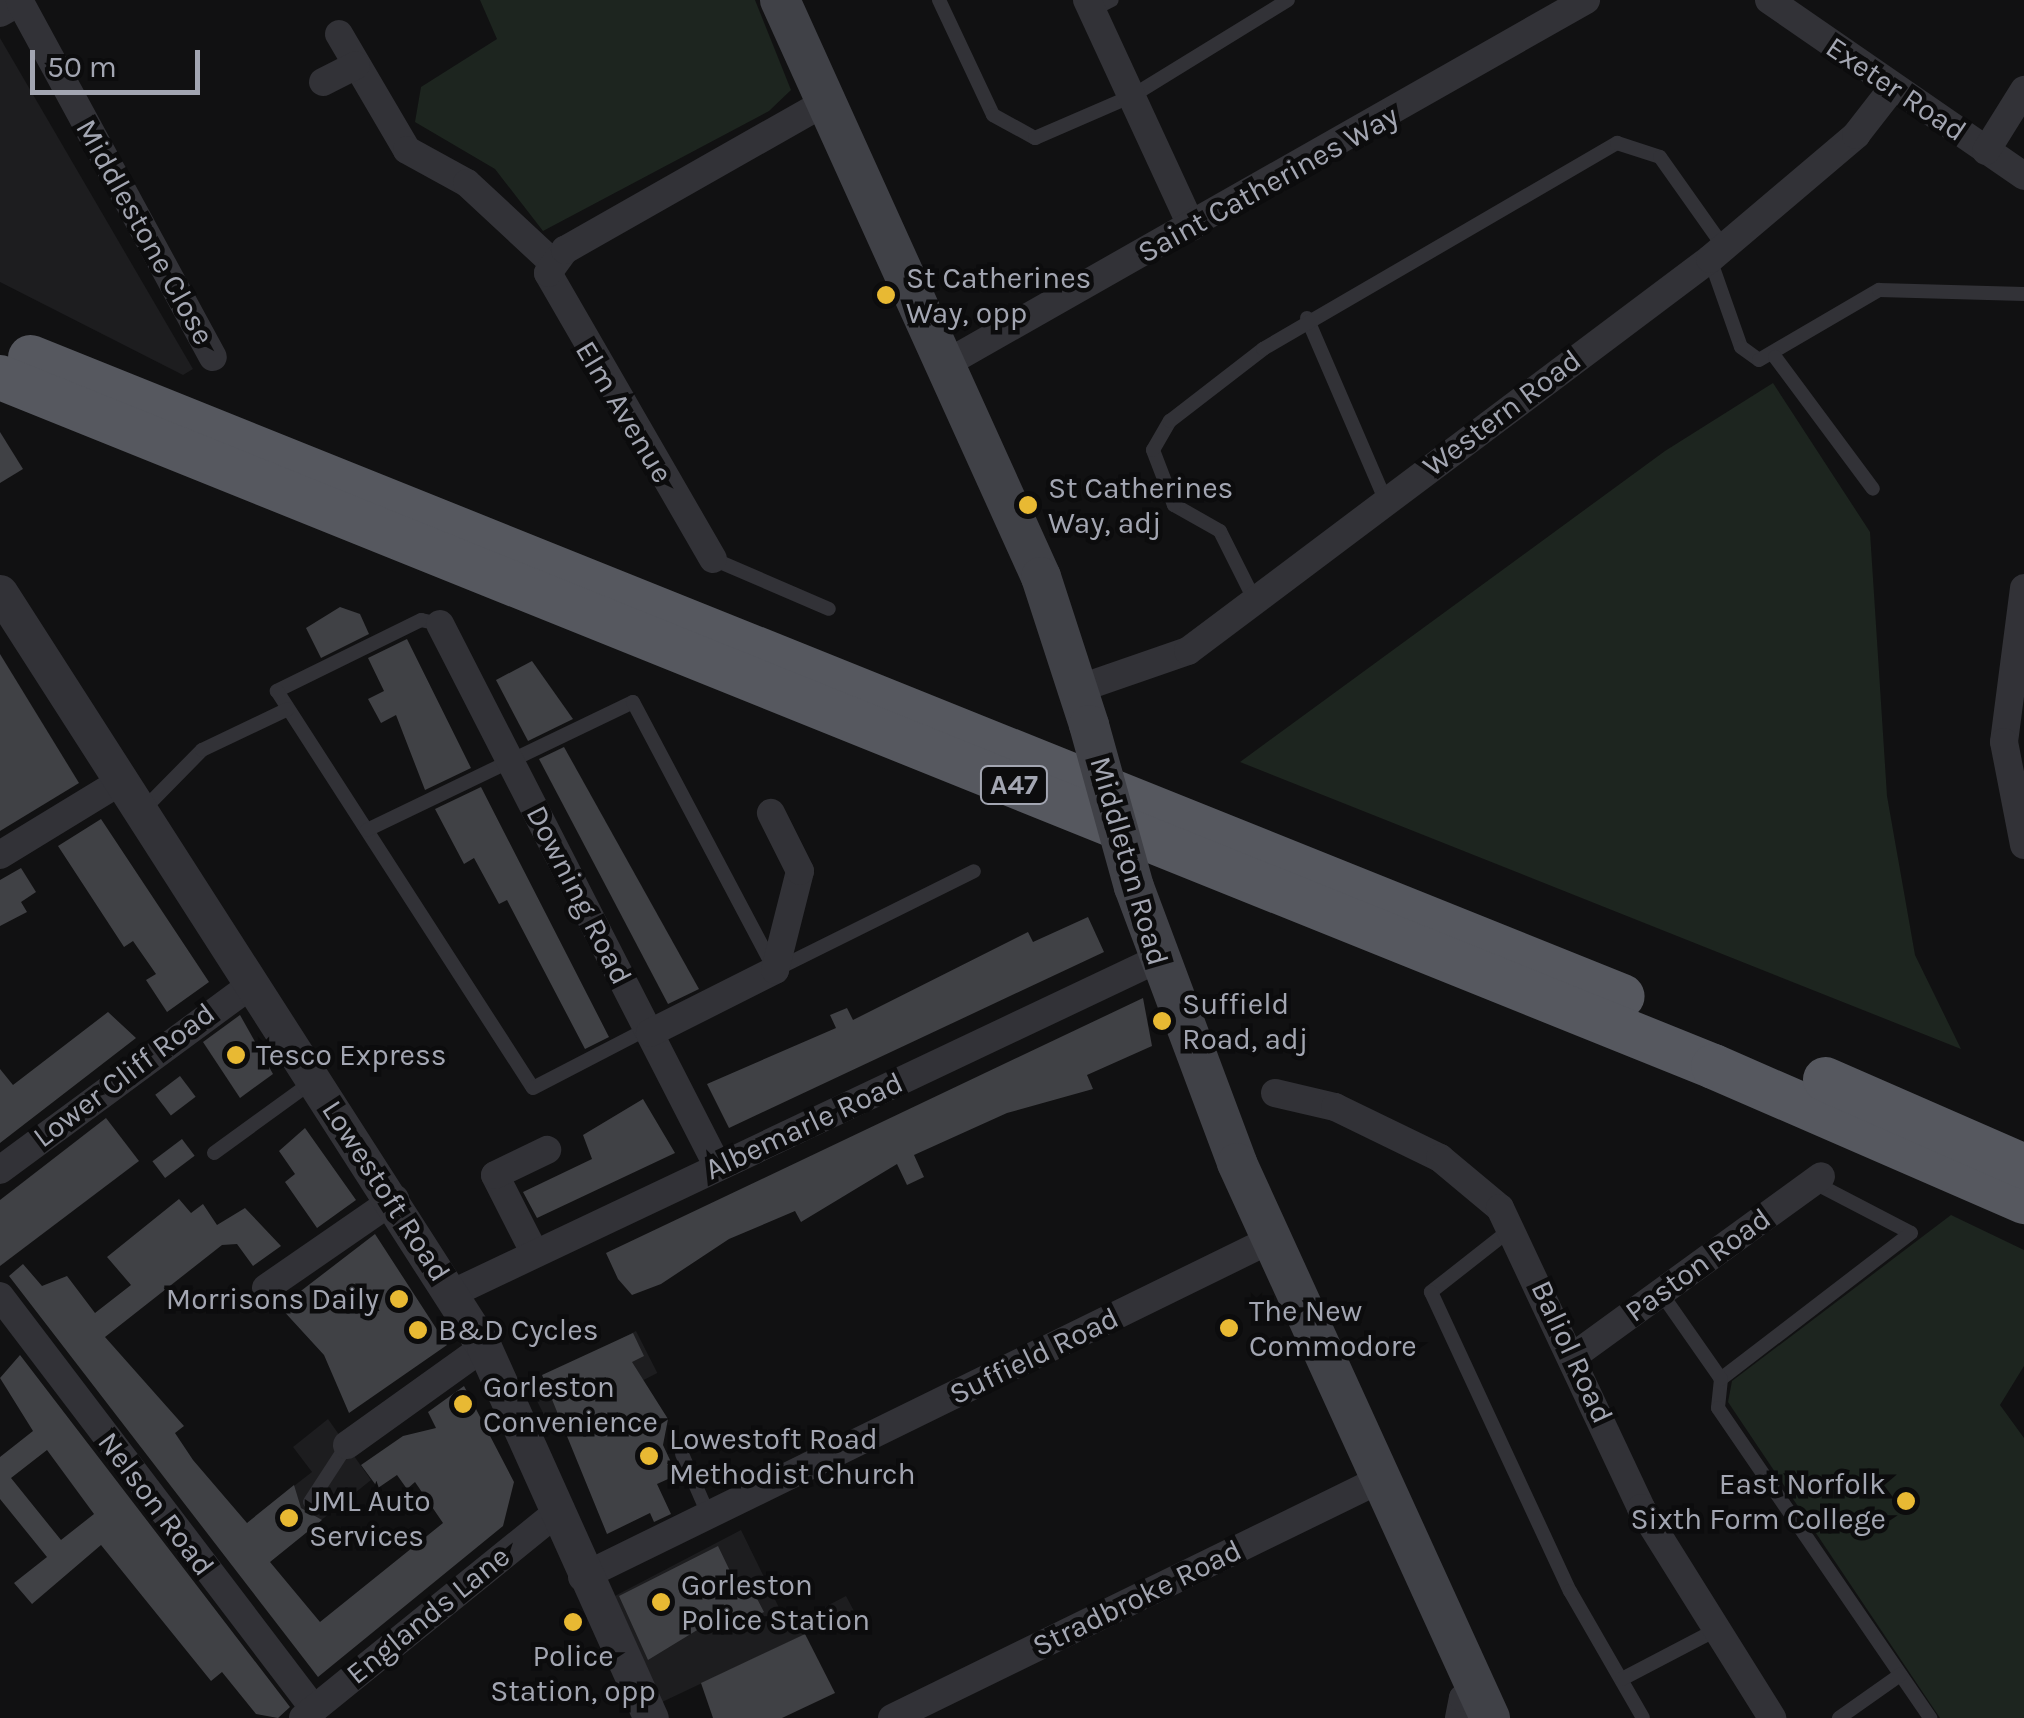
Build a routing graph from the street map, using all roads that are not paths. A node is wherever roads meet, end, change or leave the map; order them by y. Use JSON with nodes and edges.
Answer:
{"nodes":[{"id":1,"x":780,"y":0,"type":"edge"},
{"id":2,"x":939,"y":0,"type":"edge"},
{"id":3,"x":1288,"y":0,"type":"edge"},
{"id":4,"x":1586,"y":0,"type":"edge"},
{"id":5,"x":1769,"y":0,"type":"edge"},
{"id":6,"x":1097,"y":3,"type":"edge"},
{"id":7,"x":14,"y":5,"type":"edge"},
{"id":8,"x":340,"y":34,"type":"dead end"},
{"id":9,"x":356,"y":65,"type":"junction"},
{"id":10,"x":324,"y":82,"type":"dead end"},
{"id":11,"x":1891,"y":90,"type":"junction"},
{"id":12,"x":2024,"y":90,"type":"edge"},
{"id":13,"x":1132,"y":96,"type":"junction"},
{"id":14,"x":826,"y":102,"type":"junction"},
{"id":15,"x":1986,"y":150,"type":"junction"},
{"id":16,"x":2024,"y":176,"type":"edge"},
{"id":17,"x":1192,"y":227,"type":"junction"},
{"id":18,"x":1715,"y":251,"type":"junction"},
{"id":19,"x":552,"y":262,"type":"junction"},
{"id":20,"x":2024,"y":294,"type":"edge"},
{"id":21,"x":1306,"y":318,"type":"junction"},
{"id":22,"x":0,"y":345,"type":"edge"},
{"id":23,"x":213,"y":357,"type":"dead end"},
{"id":24,"x":1774,"y":357,"type":"junction"},
{"id":25,"x":947,"y":362,"type":"junction"},
{"id":26,"x":0,"y":377,"type":"edge"},
{"id":27,"x":1873,"y":489,"type":"dead end"},
{"id":28,"x":1385,"y":499,"type":"junction"},
{"id":29,"x":714,"y":560,"type":"joint"},
{"id":30,"x":2024,"y":588,"type":"edge"},
{"id":31,"x":0,"y":592,"type":"edge"},
{"id":32,"x":1254,"y":600,"type":"junction"},
{"id":33,"x":829,"y":610,"type":"dead end"},
{"id":34,"x":440,"y":624,"type":"joint"},
{"id":35,"x":1085,"y":706,"type":"junction"},
{"id":36,"x":288,"y":709,"type":"junction"},
{"id":37,"x":510,"y":760,"type":"junction"},
{"id":38,"x":118,"y":783,"type":"junction"},
{"id":39,"x":2018,"y":794,"type":"edge"},
{"id":40,"x":771,"y":813,"type":"dead end"},
{"id":41,"x":138,"y":815,"type":"junction"},
{"id":42,"x":367,"y":830,"type":"junction"},
{"id":43,"x":2024,"y":845,"type":"edge"},
{"id":44,"x":0,"y":855,"type":"edge"},
{"id":45,"x":974,"y":872,"type":"dead end"},
{"id":46,"x":1156,"y":960,"type":"junction"},
{"id":47,"x":775,"y":970,"type":"junction"},
{"id":48,"x":250,"y":986,"type":"junction"},
{"id":49,"x":648,"y":1031,"type":"junction"},
{"id":50,"x":314,"y":1080,"type":"junction"},
{"id":51,"x":1275,"y":1093,"type":"dead end"},
{"id":52,"x":547,"y":1150,"type":"dead end"},
{"id":53,"x":214,"y":1153,"type":"dead end"},
{"id":54,"x":718,"y":1166,"type":"junction"},
{"id":55,"x":2024,"y":1166,"type":"edge"},
{"id":56,"x":0,"y":1170,"type":"edge"},
{"id":57,"x":1817,"y":1179,"type":"joint"},
{"id":58,"x":395,"y":1199,"type":"junction"},
{"id":59,"x":2024,"y":1201,"type":"edge"},
{"id":60,"x":1514,"y":1228,"type":"junction"},
{"id":61,"x":1270,"y":1240,"type":"junction"},
{"id":62,"x":534,"y":1252,"type":"junction"},
{"id":63,"x":266,"y":1288,"type":"dead end"},
{"id":64,"x":452,"y":1293,"type":"junction"},
{"id":65,"x":1661,"y":1293,"type":"junction"},
{"id":66,"x":0,"y":1296,"type":"edge"},
{"id":67,"x":484,"y":1347,"type":"junction"},
{"id":68,"x":1576,"y":1355,"type":"junction"},
{"id":69,"x":1721,"y":1379,"type":"junction"},
{"id":70,"x":347,"y":1445,"type":"joint"},
{"id":71,"x":682,"y":1454,"type":"dead end"},
{"id":72,"x":1382,"y":1479,"type":"junction"},
{"id":73,"x":310,"y":1502,"type":"dead end"},
{"id":74,"x":554,"y":1516,"type":"junction"},
{"id":75,"x":709,"y":1516,"type":"junction"},
{"id":76,"x":582,"y":1577,"type":"junction"},
{"id":77,"x":1712,"y":1632,"type":"junction"},
{"id":78,"x":1900,"y":1675,"type":"junction"},
{"id":79,"x":1622,"y":1679,"type":"junction"},
{"id":80,"x":1468,"y":1712,"type":"edge"},
{"id":81,"x":313,"y":1715,"type":"edge"},
{"id":82,"x":651,"y":1718,"type":"edge"},
{"id":83,"x":892,"y":1718,"type":"edge"},
{"id":84,"x":1643,"y":1718,"type":"edge"},
{"id":85,"x":1772,"y":1718,"type":"edge"},
{"id":86,"x":1839,"y":1718,"type":"edge"},
{"id":87,"x":1930,"y":1718,"type":"edge"}],
"edges":[{"from":1,"to":14,"type":"main road","name":"Middleton Road"},
{"from":2,"to":13,"type":"lane"},
{"from":3,"to":13,"type":"lane"},
{"from":4,"to":17,"type":"street","name":"Saint Catherines Way"},
{"from":5,"to":11,"type":"street","name":"Exeter Road"},
{"from":6,"to":13,"type":"street"},
{"from":7,"to":23,"type":"street","name":"Middlestone Close"},
{"from":8,"to":9,"type":"street"},
{"from":9,"to":10,"type":"street"},
{"from":9,"to":19,"type":"street"},
{"from":11,"to":15,"type":"street","name":"Exeter Road"},
{"from":11,"to":18,"type":"street","name":"Western Road"},
{"from":12,"to":15,"type":"street"},
{"from":13,"to":17,"type":"street"},
{"from":14,"to":19,"type":"street"},
{"from":14,"to":25,"type":"main road","name":"Middleton Road"},
{"from":15,"to":16,"type":"street","name":"Exeter Road"},
{"from":17,"to":25,"type":"street","name":"Saint Catherines Way"},
{"from":18,"to":21,"type":"lane"},
{"from":18,"to":24,"type":"lane"},
{"from":18,"to":28,"type":"street","name":"Western Road"},
{"from":19,"to":29,"type":"street","name":"Elm Avenue"},
{"from":20,"to":24,"type":"lane"},
{"from":21,"to":28,"type":"lane"},
{"from":21,"to":32,"type":"lane"},
{"from":22,"to":55,"type":"highway","number":"A47"},
{"from":24,"to":27,"type":"lane"},
{"from":25,"to":35,"type":"main road","name":"Middleton Road"},
{"from":26,"to":59,"type":"highway","number":"A47"},
{"from":28,"to":32,"type":"street","name":"Western Road"},
{"from":29,"to":33,"type":"lane"},
{"from":30,"to":39,"type":"street"},
{"from":31,"to":38,"type":"street","name":"Lowestoft Road"},
{"from":32,"to":35,"type":"street","name":"Western Road"},
{"from":34,"to":36,"type":"lane"},
{"from":34,"to":37,"type":"street","name":"Downing Road"},
{"from":35,"to":46,"type":"main road","name":"Middleton Road","bridge":true},
{"from":36,"to":41,"type":"lane"},
{"from":36,"to":42,"type":"lane"},
{"from":37,"to":42,"type":"lane"},
{"from":37,"to":47,"type":"lane"},
{"from":37,"to":49,"type":"street","name":"Downing Road"},
{"from":38,"to":41,"type":"street","name":"Lowestoft Road"},
{"from":38,"to":44,"type":"street"},
{"from":39,"to":43,"type":"street"},
{"from":40,"to":47,"type":"street"},
{"from":41,"to":48,"type":"street","name":"Lowestoft Road"},
{"from":42,"to":49,"type":"lane"},
{"from":45,"to":47,"type":"lane"},
{"from":46,"to":54,"type":"street","name":"Albemarle Road"},
{"from":46,"to":61,"type":"main road","name":"Middleton Road"},
{"from":47,"to":49,"type":"street"},
{"from":48,"to":50,"type":"street","name":"Lowestoft Road"},
{"from":48,"to":56,"type":"street","name":"Lower Cliff Road"},
{"from":49,"to":54,"type":"street","name":"Downing Road"},
{"from":50,"to":53,"type":"lane"},
{"from":50,"to":58,"type":"street","name":"Lowestoft Road"},
{"from":51,"to":60,"type":"street","name":"Baliol Road"},
{"from":52,"to":62,"type":"street"},
{"from":54,"to":62,"type":"street","name":"Albemarle Road"},
{"from":57,"to":65,"type":"street","name":"Paston Road"},
{"from":57,"to":69,"type":"lane"},
{"from":58,"to":63,"type":"street"},
{"from":58,"to":64,"type":"street","name":"Lowestoft Road"},
{"from":60,"to":68,"type":"street","name":"Baliol Road"},
{"from":60,"to":79,"type":"lane"},
{"from":61,"to":72,"type":"main road","name":"Middleton Road"},
{"from":61,"to":75,"type":"street","name":"Suffield Road"},
{"from":62,"to":64,"type":"street","name":"Albemarle Road"},
{"from":64,"to":67,"type":"street","name":"Lowestoft Road"},
{"from":65,"to":68,"type":"street","name":"Paston Road"},
{"from":65,"to":69,"type":"lane"},
{"from":66,"to":81,"type":"street","name":"Nelson Road"},
{"from":67,"to":70,"type":"street"},
{"from":67,"to":74,"type":"street","name":"Lowestoft Road"},
{"from":68,"to":77,"type":"street","name":"Baliol Road"},
{"from":69,"to":78,"type":"lane"},
{"from":70,"to":73,"type":"lane"},
{"from":71,"to":75,"type":"lane"},
{"from":72,"to":80,"type":"main road","name":"Middleton Road"},
{"from":72,"to":83,"type":"street","name":"Stradbroke Road"},
{"from":74,"to":76,"type":"street","name":"Lowestoft Road"},
{"from":74,"to":81,"type":"street","name":"Englands Lane"},
{"from":75,"to":76,"type":"street","name":"Suffield Road"},
{"from":76,"to":82,"type":"street","name":"Lowestoft Road"},
{"from":77,"to":79,"type":"lane"},
{"from":77,"to":85,"type":"street","name":"Baliol Road"},
{"from":78,"to":86,"type":"lane"},
{"from":78,"to":87,"type":"lane"},
{"from":79,"to":84,"type":"lane"}]}
